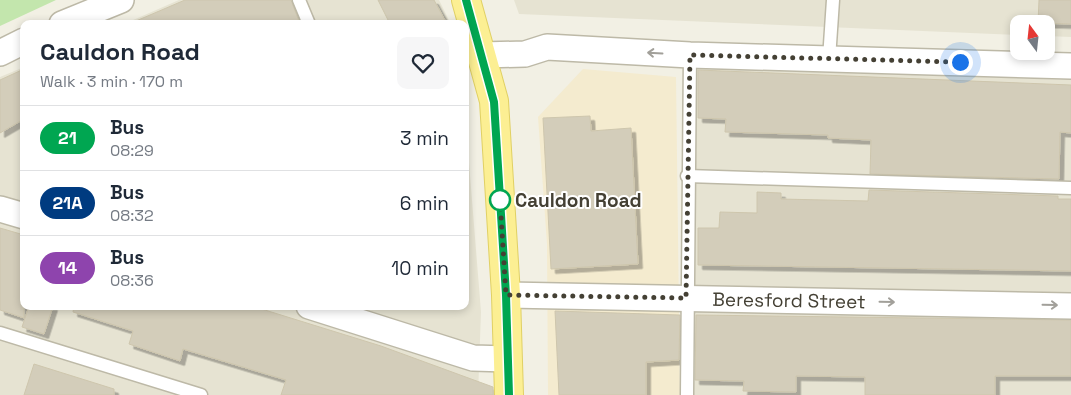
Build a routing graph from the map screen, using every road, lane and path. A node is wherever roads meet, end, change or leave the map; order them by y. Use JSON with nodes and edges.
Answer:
{"nodes":[{"id":1,"x":120,"y":0,"type":"edge"},
{"id":2,"x":299,"y":0,"type":"edge"},
{"id":3,"x":466,"y":0,"type":"edge"},
{"id":4,"x":833,"y":0,"type":"edge"},
{"id":5,"x":72,"y":20,"type":"edge"},
{"id":6,"x":307,"y":20,"type":"edge"},
{"id":7,"x":20,"y":43,"type":"edge"},
{"id":8,"x":0,"y":53,"type":"edge"},
{"id":9,"x":482,"y":55,"type":"junction"},
{"id":10,"x":690,"y":55,"type":"junction"},
{"id":11,"x":829,"y":59,"type":"junction"},
{"id":12,"x":1071,"y":66,"type":"edge"},
{"id":13,"x":687,"y":176,"type":"junction"},
{"id":14,"x":1071,"y":188,"type":"edge"},
{"id":15,"x":506,"y":295,"type":"junction"},
{"id":16,"x":686,"y":298,"type":"junction"},
{"id":17,"x":1071,"y":306,"type":"edge"},
{"id":18,"x":343,"y":312,"type":"edge"},
{"id":19,"x":0,"y":333,"type":"edge"},
{"id":20,"x":507,"y":359,"type":"junction"},
{"id":21,"x":200,"y":395,"type":"edge"},
{"id":22,"x":509,"y":395,"type":"edge"},
{"id":23,"x":687,"y":395,"type":"edge"}],
"edges":[{"from":1,"to":5,"type":"street"},
{"from":2,"to":6,"type":"lane"},
{"from":3,"to":9,"type":"main road"},
{"from":4,"to":11,"type":"lane"},
{"from":7,"to":8,"type":"street"},
{"from":10,"to":9,"type":"street","one_way":true},
{"from":9,"to":15,"type":"main road"},
{"from":10,"to":11,"type":"street"},
{"from":10,"to":13,"type":"lane"},
{"from":11,"to":12,"type":"street"},
{"from":13,"to":14,"type":"lane"},
{"from":13,"to":16,"type":"lane"},
{"from":15,"to":16,"type":"street","name":"Beresford Street"},
{"from":15,"to":20,"type":"main road"},
{"from":16,"to":17,"type":"street","name":"Beresford Street","one_way":true},
{"from":16,"to":23,"type":"lane"},
{"from":18,"to":20,"type":"street"},
{"from":19,"to":21,"type":"lane"},
{"from":20,"to":22,"type":"main road"}]}
